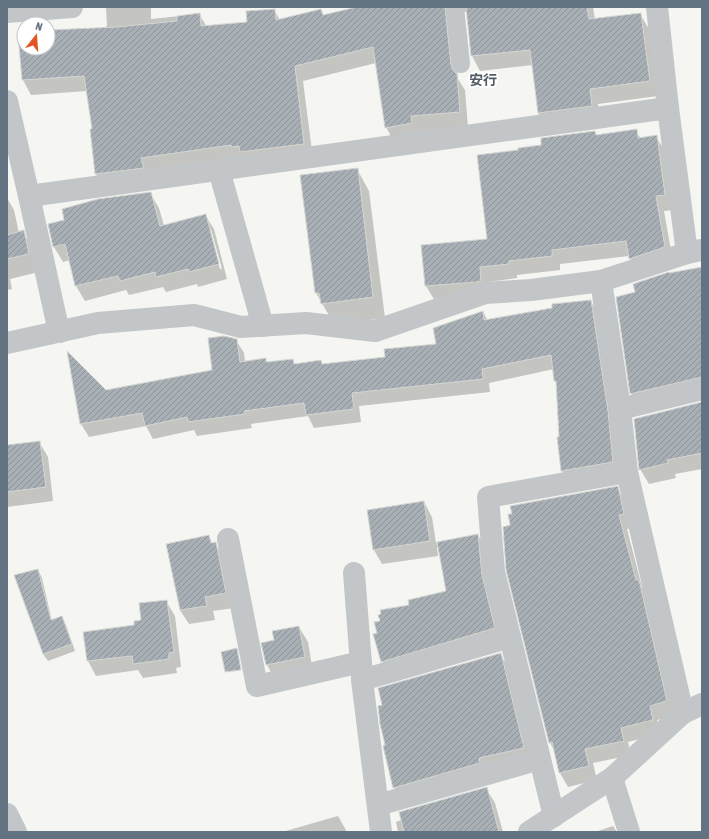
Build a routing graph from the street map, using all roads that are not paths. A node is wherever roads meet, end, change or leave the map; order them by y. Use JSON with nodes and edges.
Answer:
{"nodes":[{"id":1,"x":72,"y":7,"type":"edge"},
{"id":2,"x":455,"y":7,"type":"edge"},
{"id":3,"x":657,"y":7,"type":"edge"},
{"id":4,"x":7,"y":12,"type":"edge"},
{"id":5,"x":461,"y":64,"type":"dead end"},
{"id":6,"x":7,"y":101,"type":"edge"},
{"id":7,"x":668,"y":108,"type":"junction"},
{"id":8,"x":219,"y":170,"type":"junction"},
{"id":9,"x":29,"y":196,"type":"junction"},
{"id":10,"x":695,"y":251,"type":"edge"},
{"id":11,"x":601,"y":281,"type":"junction"},
{"id":12,"x":263,"y":326,"type":"junction"},
{"id":13,"x":59,"y":332,"type":"junction"},
{"id":14,"x":7,"y":343,"type":"edge"},
{"id":15,"x":702,"y":389,"type":"edge"},
{"id":16,"x":620,"y":409,"type":"junction"},
{"id":17,"x":627,"y":472,"type":"junction"},
{"id":18,"x":228,"y":539,"type":"dead end"},
{"id":19,"x":354,"y":573,"type":"dead end"},
{"id":20,"x":510,"y":637,"type":"junction"},
{"id":21,"x":361,"y":671,"type":"junction"},
{"id":22,"x":693,"y":709,"type":"edge"},
{"id":23,"x":540,"y":759,"type":"junction"},
{"id":24,"x":612,"y":778,"type":"junction"},
{"id":25,"x":378,"y":805,"type":"junction"},
{"id":26,"x":7,"y":814,"type":"edge"},
{"id":27,"x":554,"y":816,"type":"junction"},
{"id":28,"x":16,"y":832,"type":"edge"},
{"id":29,"x":381,"y":832,"type":"edge"},
{"id":30,"x":529,"y":832,"type":"edge"},
{"id":31,"x":629,"y":832,"type":"edge"}],
"edges":[{"from":1,"to":4,"type":"street"},
{"from":2,"to":5,"type":"lane"},
{"from":3,"to":7,"type":"street"},
{"from":6,"to":9,"type":"street"},
{"from":7,"to":8,"type":"street"},
{"from":7,"to":10,"type":"street"},
{"from":8,"to":9,"type":"street"},
{"from":8,"to":12,"type":"street"},
{"from":9,"to":13,"type":"street"},
{"from":10,"to":11,"type":"street"},
{"from":11,"to":12,"type":"street"},
{"from":11,"to":16,"type":"street"},
{"from":12,"to":13,"type":"street"},
{"from":13,"to":14,"type":"street"},
{"from":15,"to":16,"type":"street"},
{"from":16,"to":17,"type":"street"},
{"from":17,"to":20,"type":"street"},
{"from":17,"to":22,"type":"street"},
{"from":18,"to":21,"type":"street"},
{"from":19,"to":21,"type":"street"},
{"from":20,"to":21,"type":"street"},
{"from":20,"to":23,"type":"street"},
{"from":21,"to":25,"type":"street"},
{"from":22,"to":24,"type":"street"},
{"from":23,"to":25,"type":"street"},
{"from":23,"to":27,"type":"street"},
{"from":24,"to":27,"type":"street"},
{"from":24,"to":31,"type":"street"},
{"from":25,"to":29,"type":"street"},
{"from":26,"to":28,"type":"street"},
{"from":27,"to":30,"type":"street"}]}
